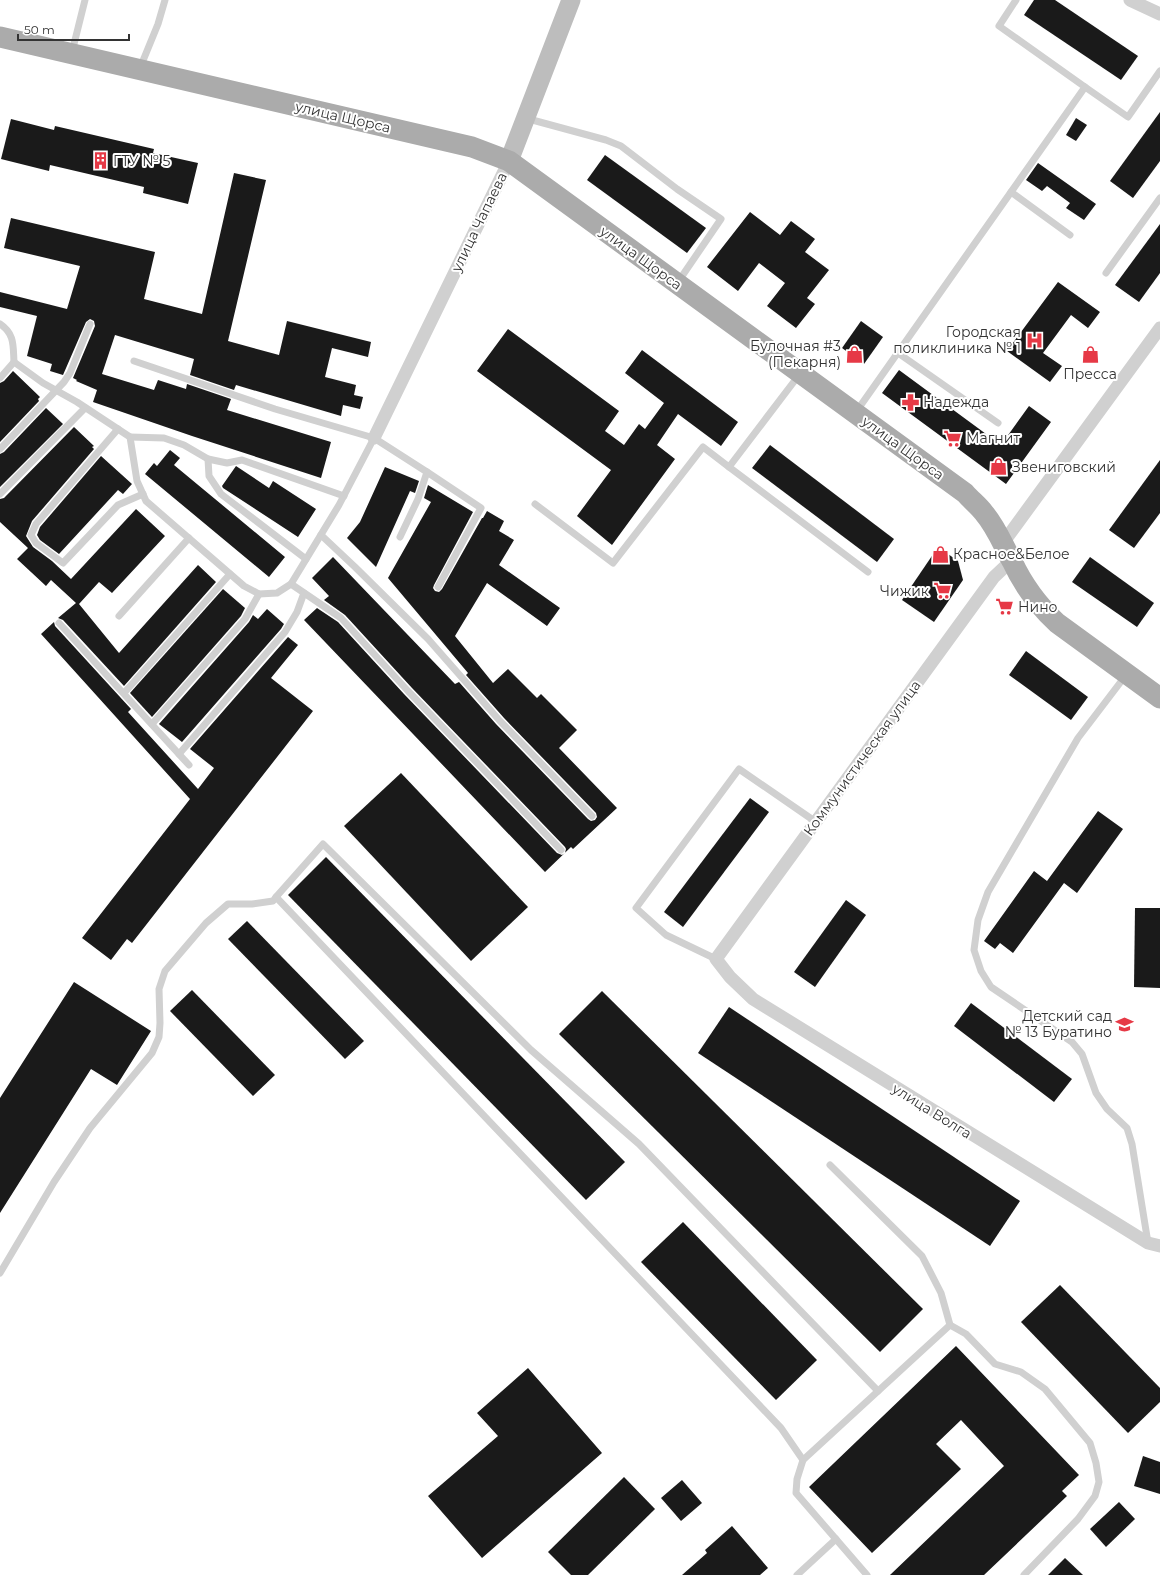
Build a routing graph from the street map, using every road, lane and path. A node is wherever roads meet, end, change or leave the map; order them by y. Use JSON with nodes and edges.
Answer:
{"nodes":[{"id":1,"x":85,"y":0,"type":"edge"},
{"id":2,"x":165,"y":0,"type":"edge"},
{"id":3,"x":571,"y":0,"type":"edge"},
{"id":4,"x":1016,"y":0,"type":"edge"},
{"id":5,"x":1130,"y":0,"type":"edge"},
{"id":6,"x":1160,"y":14,"type":"edge"},
{"id":7,"x":0,"y":37,"type":"edge"},
{"id":8,"x":72,"y":54,"type":"junction"},
{"id":9,"x":139,"y":70,"type":"junction"},
{"id":10,"x":1160,"y":71,"type":"edge"},
{"id":11,"x":1085,"y":87,"type":"junction"},
{"id":12,"x":525,"y":118,"type":"junction"},
{"id":13,"x":509,"y":161,"type":"junction"},
{"id":14,"x":1012,"y":192,"type":"junction"},
{"id":15,"x":1160,"y":198,"type":"edge"},
{"id":16,"x":1070,"y":235,"type":"dead end"},
{"id":17,"x":1106,"y":273,"type":"dead end"},
{"id":18,"x":677,"y":284,"type":"junction"},
{"id":19,"x":0,"y":324,"type":"edge"},
{"id":20,"x":90,"y":324,"type":"dead end"},
{"id":21,"x":1160,"y":328,"type":"edge"},
{"id":22,"x":898,"y":353,"type":"junction"},
{"id":23,"x":134,"y":361,"type":"dead end"},
{"id":24,"x":14,"y":362,"type":"junction"},
{"id":25,"x":801,"y":374,"type":"junction"},
{"id":26,"x":0,"y":378,"type":"edge"},
{"id":27,"x":57,"y":391,"type":"junction"},
{"id":28,"x":85,"y":408,"type":"junction"},
{"id":29,"x":855,"y":414,"type":"junction"},
{"id":30,"x":998,"y":423,"type":"dead end"},
{"id":31,"x":118,"y":429,"type":"junction"},
{"id":32,"x":130,"y":437,"type":"junction"},
{"id":33,"x":374,"y":438,"type":"junction"},
{"id":34,"x":0,"y":449,"type":"edge"},
{"id":35,"x":208,"y":459,"type":"junction"},
{"id":36,"x":729,"y":467,"type":"junction"},
{"id":37,"x":426,"y":472,"type":"junction"},
{"id":38,"x":0,"y":494,"type":"edge"},
{"id":39,"x":143,"y":494,"type":"junction"},
{"id":40,"x":344,"y":496,"type":"junction"},
{"id":41,"x":535,"y":504,"type":"dead end"},
{"id":42,"x":321,"y":535,"type":"junction"},
{"id":43,"x":400,"y":537,"type":"dead end"},
{"id":44,"x":189,"y":538,"type":"junction"},
{"id":45,"x":1007,"y":552,"type":"junction"},
{"id":46,"x":306,"y":559,"type":"junction"},
{"id":47,"x":868,"y":572,"type":"dead end"},
{"id":48,"x":230,"y":574,"type":"junction"},
{"id":49,"x":291,"y":584,"type":"junction"},
{"id":50,"x":438,"y":587,"type":"dead end"},
{"id":51,"x":304,"y":593,"type":"junction"},
{"id":52,"x":259,"y":594,"type":"junction"},
{"id":53,"x":119,"y":616,"type":"dead end"},
{"id":54,"x":60,"y":623,"type":"dead end"},
{"id":55,"x":1127,"y":674,"type":"junction"},
{"id":56,"x":124,"y":693,"type":"junction"},
{"id":57,"x":1160,"y":698,"type":"edge"},
{"id":58,"x":152,"y":724,"type":"junction"},
{"id":59,"x":179,"y":754,"type":"junction"},
{"id":60,"x":189,"y":765,"type":"dead end"},
{"id":61,"x":592,"y":816,"type":"dead end"},
{"id":62,"x":816,"y":822,"type":"junction"},
{"id":63,"x":561,"y":850,"type":"dead end"},
{"id":64,"x":276,"y":897,"type":"junction"},
{"id":65,"x":716,"y":959,"type":"junction"},
{"id":66,"x":830,"y":1164,"type":"dead end"},
{"id":67,"x":1154,"y":1245,"type":"edge"},
{"id":68,"x":0,"y":1273,"type":"edge"},
{"id":69,"x":950,"y":1325,"type":"junction"},
{"id":70,"x":878,"y":1391,"type":"junction"},
{"id":71,"x":803,"y":1460,"type":"junction"},
{"id":72,"x":836,"y":1539,"type":"junction"},
{"id":73,"x":797,"y":1575,"type":"edge"},
{"id":74,"x":867,"y":1575,"type":"edge"},
{"id":75,"x":1024,"y":1575,"type":"edge"}],
"edges":[{"from":1,"to":8,"type":"lane"},
{"from":2,"to":9,"type":"lane"},
{"from":3,"to":12,"type":"main road","name":"улица Чапаева"},
{"from":4,"to":11,"type":"lane"},
{"from":5,"to":6,"type":"street"},
{"from":7,"to":8,"type":"main road","name":"улица Щорса"},
{"from":8,"to":9,"type":"main road","name":"улица Щорса"},
{"from":9,"to":13,"type":"main road","name":"улица Щорса"},
{"from":10,"to":11,"type":"lane"},
{"from":11,"to":14,"type":"lane"},
{"from":12,"to":13,"type":"main road","name":"улица Чапаева"},
{"from":12,"to":18,"type":"lane"},
{"from":13,"to":18,"type":"main road","name":"улица Щорса"},
{"from":13,"to":33,"type":"street","name":"улица Чапаева"},
{"from":14,"to":16,"type":"lane"},
{"from":14,"to":22,"type":"lane"},
{"from":15,"to":17,"type":"lane"},
{"from":18,"to":25,"type":"main road","name":"улица Щорса"},
{"from":19,"to":24,"type":"lane"},
{"from":20,"to":27,"type":"lane"},
{"from":21,"to":45,"type":"street","name":"Коммунистическая улица"},
{"from":22,"to":29,"type":"lane"},
{"from":22,"to":30,"type":"lane"},
{"from":23,"to":33,"type":"lane"},
{"from":24,"to":26,"type":"lane"},
{"from":24,"to":27,"type":"lane"},
{"from":25,"to":29,"type":"main road","name":"улица Щорса"},
{"from":25,"to":36,"type":"lane"},
{"from":27,"to":28,"type":"lane"},
{"from":27,"to":34,"type":"lane"},
{"from":28,"to":31,"type":"lane"},
{"from":28,"to":38,"type":"lane"},
{"from":29,"to":45,"type":"main road","name":"улица Щорса"},
{"from":31,"to":32,"type":"lane"},
{"from":31,"to":39,"type":"lane"},
{"from":32,"to":35,"type":"lane"},
{"from":32,"to":39,"type":"lane"},
{"from":33,"to":37,"type":"lane"},
{"from":33,"to":40,"type":"lane"},
{"from":35,"to":40,"type":"lane"},
{"from":35,"to":46,"type":"lane"},
{"from":36,"to":41,"type":"lane"},
{"from":36,"to":47,"type":"lane"},
{"from":37,"to":43,"type":"lane"},
{"from":37,"to":50,"type":"lane"},
{"from":39,"to":44,"type":"lane"},
{"from":40,"to":42,"type":"lane"},
{"from":42,"to":46,"type":"lane"},
{"from":42,"to":61,"type":"lane"},
{"from":44,"to":48,"type":"lane"},
{"from":44,"to":53,"type":"lane"},
{"from":45,"to":55,"type":"main road","name":"улица Щорса"},
{"from":45,"to":62,"type":"street","name":"Коммунистическая улица"},
{"from":46,"to":49,"type":"lane"},
{"from":48,"to":52,"type":"lane"},
{"from":48,"to":56,"type":"lane"},
{"from":49,"to":51,"type":"lane"},
{"from":49,"to":52,"type":"lane"},
{"from":51,"to":59,"type":"lane"},
{"from":51,"to":63,"type":"lane"},
{"from":52,"to":58,"type":"lane"},
{"from":54,"to":56,"type":"lane"},
{"from":55,"to":57,"type":"main road","name":"улица Щорса"},
{"from":55,"to":67,"type":"lane"},
{"from":56,"to":58,"type":"lane"},
{"from":58,"to":59,"type":"lane"},
{"from":59,"to":60,"type":"lane"},
{"from":62,"to":65,"type":"street","name":"Коммунистическая улица"},
{"from":62,"to":65,"type":"lane"},
{"from":64,"to":68,"type":"lane"},
{"from":64,"to":70,"type":"lane"},
{"from":64,"to":71,"type":"lane"},
{"from":65,"to":67,"type":"street","name":"улица Волга"},
{"from":66,"to":69,"type":"lane"},
{"from":69,"to":70,"type":"lane"},
{"from":69,"to":75,"type":"lane"},
{"from":70,"to":71,"type":"lane"},
{"from":71,"to":72,"type":"lane"},
{"from":72,"to":73,"type":"lane"},
{"from":72,"to":74,"type":"lane"}]}
